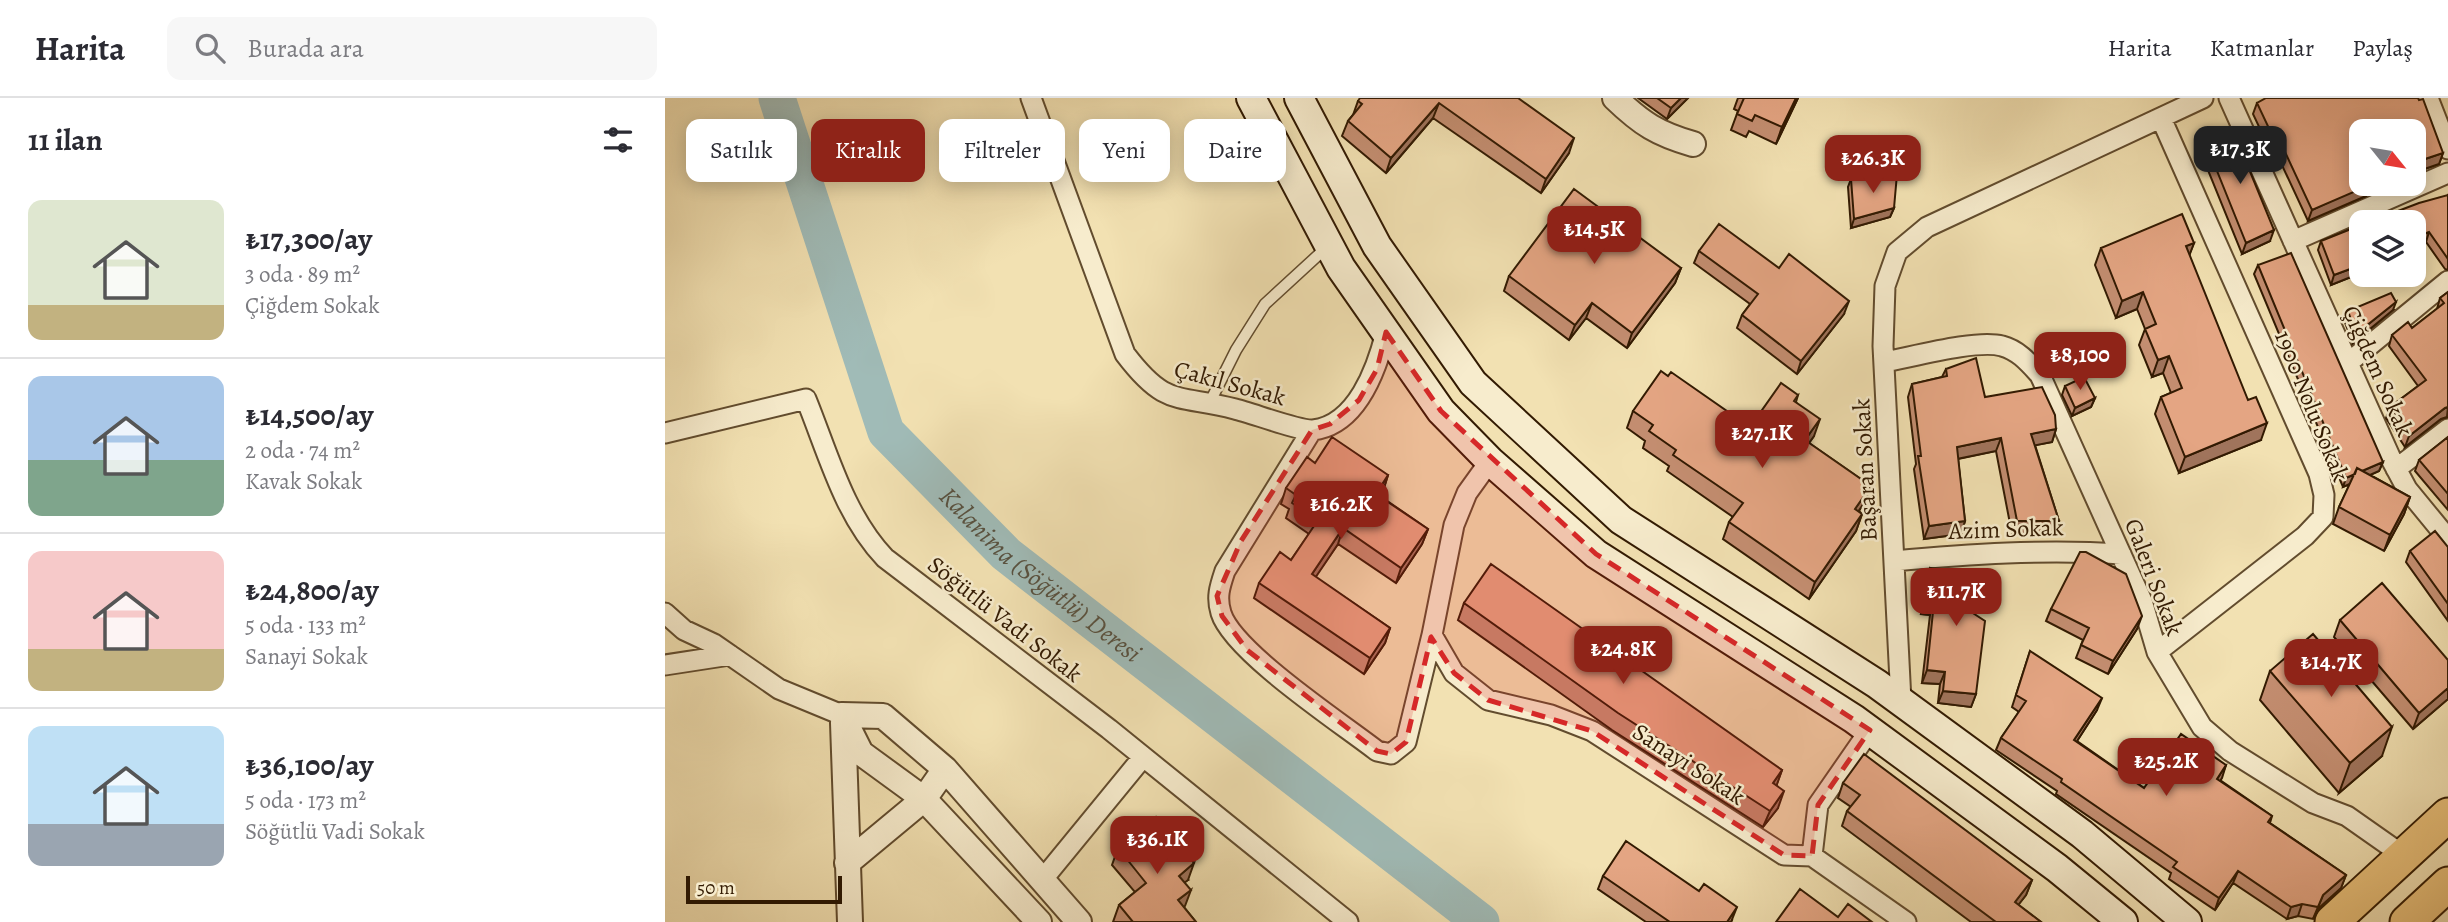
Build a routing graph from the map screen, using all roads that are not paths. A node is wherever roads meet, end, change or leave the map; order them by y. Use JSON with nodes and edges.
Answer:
{"nodes":[{"id":1,"x":1031,"y":98,"type":"edge"},
{"id":2,"x":1251,"y":98,"type":"edge"},
{"id":3,"x":1299,"y":98,"type":"edge"},
{"id":4,"x":1615,"y":98,"type":"edge"},
{"id":5,"x":2203,"y":98,"type":"edge"},
{"id":6,"x":2229,"y":98,"type":"edge"},
{"id":7,"x":2428,"y":98,"type":"edge"},
{"id":8,"x":2161,"y":118,"type":"junction"},
{"id":9,"x":1693,"y":144,"type":"dead end"},
{"id":10,"x":2448,"y":149,"type":"edge"},
{"id":11,"x":2448,"y":173,"type":"edge"},
{"id":12,"x":2293,"y":241,"type":"junction"},
{"id":13,"x":1329,"y":246,"type":"junction"},
{"id":14,"x":2448,"y":281,"type":"edge"},
{"id":15,"x":1386,"y":332,"type":"junction"},
{"id":16,"x":1884,"y":362,"type":"junction"},
{"id":17,"x":2348,"y":363,"type":"junction"},
{"id":18,"x":1208,"y":404,"type":"junction"},
{"id":19,"x":2448,"y":429,"type":"edge"},
{"id":20,"x":1311,"y":430,"type":"junction"},
{"id":21,"x":665,"y":433,"type":"edge"},
{"id":22,"x":1490,"y":461,"type":"junction"},
{"id":23,"x":2396,"y":469,"type":"junction"},
{"id":24,"x":2448,"y":539,"type":"edge"},
{"id":25,"x":2121,"y":554,"type":"junction"},
{"id":26,"x":1894,"y":561,"type":"junction"},
{"id":27,"x":665,"y":613,"type":"edge"},
{"id":28,"x":1432,"y":635,"type":"junction"},
{"id":29,"x":2157,"y":652,"type":"junction"},
{"id":30,"x":730,"y":655,"type":"junction"},
{"id":31,"x":665,"y":665,"type":"edge"},
{"id":32,"x":1901,"y":701,"type":"junction"},
{"id":33,"x":842,"y":715,"type":"junction"},
{"id":34,"x":1870,"y":730,"type":"junction"},
{"id":35,"x":1143,"y":757,"type":"junction"},
{"id":36,"x":945,"y":769,"type":"junction"},
{"id":37,"x":924,"y":799,"type":"junction"},
{"id":38,"x":2448,"y":815,"type":"edge"},
{"id":39,"x":1812,"y":856,"type":"junction"},
{"id":40,"x":2404,"y":856,"type":"junction"},
{"id":41,"x":847,"y":863,"type":"junction"},
{"id":42,"x":1043,"y":879,"type":"junction"},
{"id":43,"x":850,"y":922,"type":"edge"},
{"id":44,"x":1039,"y":922,"type":"edge"},
{"id":45,"x":1079,"y":922,"type":"edge"},
{"id":46,"x":1348,"y":922,"type":"edge"},
{"id":47,"x":1906,"y":922,"type":"edge"},
{"id":48,"x":2123,"y":922,"type":"edge"},
{"id":49,"x":2187,"y":922,"type":"edge"},
{"id":50,"x":2332,"y":922,"type":"edge"}],
"edges":[{"from":1,"to":18,"type":"street","name":"Çakıl Sokak"},
{"from":2,"to":13,"type":"main road"},
{"from":3,"to":32,"type":"main road"},
{"from":4,"to":9,"type":"street"},
{"from":5,"to":8,"type":"street","name":"Başaran Sokak"},
{"from":6,"to":12,"type":"street","name":"Çiğdem Sokak"},
{"from":7,"to":10,"type":"street"},
{"from":8,"to":16,"type":"street","name":"Başaran Sokak"},
{"from":8,"to":29,"type":"street","name":"1900 Nolu Sokak"},
{"from":11,"to":12,"type":"street"},
{"from":12,"to":17,"type":"street","name":"Çiğdem Sokak"},
{"from":13,"to":15,"type":"main road"},
{"from":13,"to":18,"type":"lane"},
{"from":14,"to":17,"type":"street"},
{"from":15,"to":20,"type":"street","name":"Çakıl Sokak"},
{"from":15,"to":22,"type":"main road"},
{"from":16,"to":25,"type":"street","name":"Galeri Sokak"},
{"from":16,"to":26,"type":"street","name":"Başaran Sokak"},
{"from":17,"to":23,"type":"street","name":"Çiğdem Sokak"},
{"from":18,"to":20,"type":"street","name":"Çakıl Sokak"},
{"from":19,"to":23,"type":"street"},
{"from":20,"to":28,"type":"street"},
{"from":21,"to":35,"type":"street","name":"Söğütlü Vadi Sokak"},
{"from":22,"to":28,"type":"street"},
{"from":22,"to":34,"type":"main road"},
{"from":23,"to":24,"type":"street","name":"Çiğdem Sokak"},
{"from":25,"to":26,"type":"street","name":"Azim Sokak"},
{"from":25,"to":29,"type":"street","name":"Galeri Sokak"},
{"from":26,"to":32,"type":"street","name":"Başaran Sokak"},
{"from":27,"to":30,"type":"street"},
{"from":28,"to":39,"type":"street","name":"Sanayi Sokak"},
{"from":29,"to":40,"type":"street","name":"Galeri Sokak"},
{"from":30,"to":31,"type":"street"},
{"from":30,"to":33,"type":"street"},
{"from":32,"to":49,"type":"main road"},
{"from":33,"to":36,"type":"street"},
{"from":33,"to":37,"type":"street"},
{"from":33,"to":41,"type":"street"},
{"from":34,"to":39,"type":"street"},
{"from":34,"to":48,"type":"main road"},
{"from":35,"to":42,"type":"street"},
{"from":35,"to":46,"type":"street","name":"Söğütlü Vadi Sokak"},
{"from":36,"to":37,"type":"street"},
{"from":36,"to":42,"type":"street"},
{"from":37,"to":41,"type":"street"},
{"from":37,"to":44,"type":"street"},
{"from":38,"to":40,"type":"highway"},
{"from":39,"to":47,"type":"street","name":"Sanayi Sokak"},
{"from":40,"to":50,"type":"highway"},
{"from":41,"to":43,"type":"street"},
{"from":42,"to":45,"type":"street"}]}
